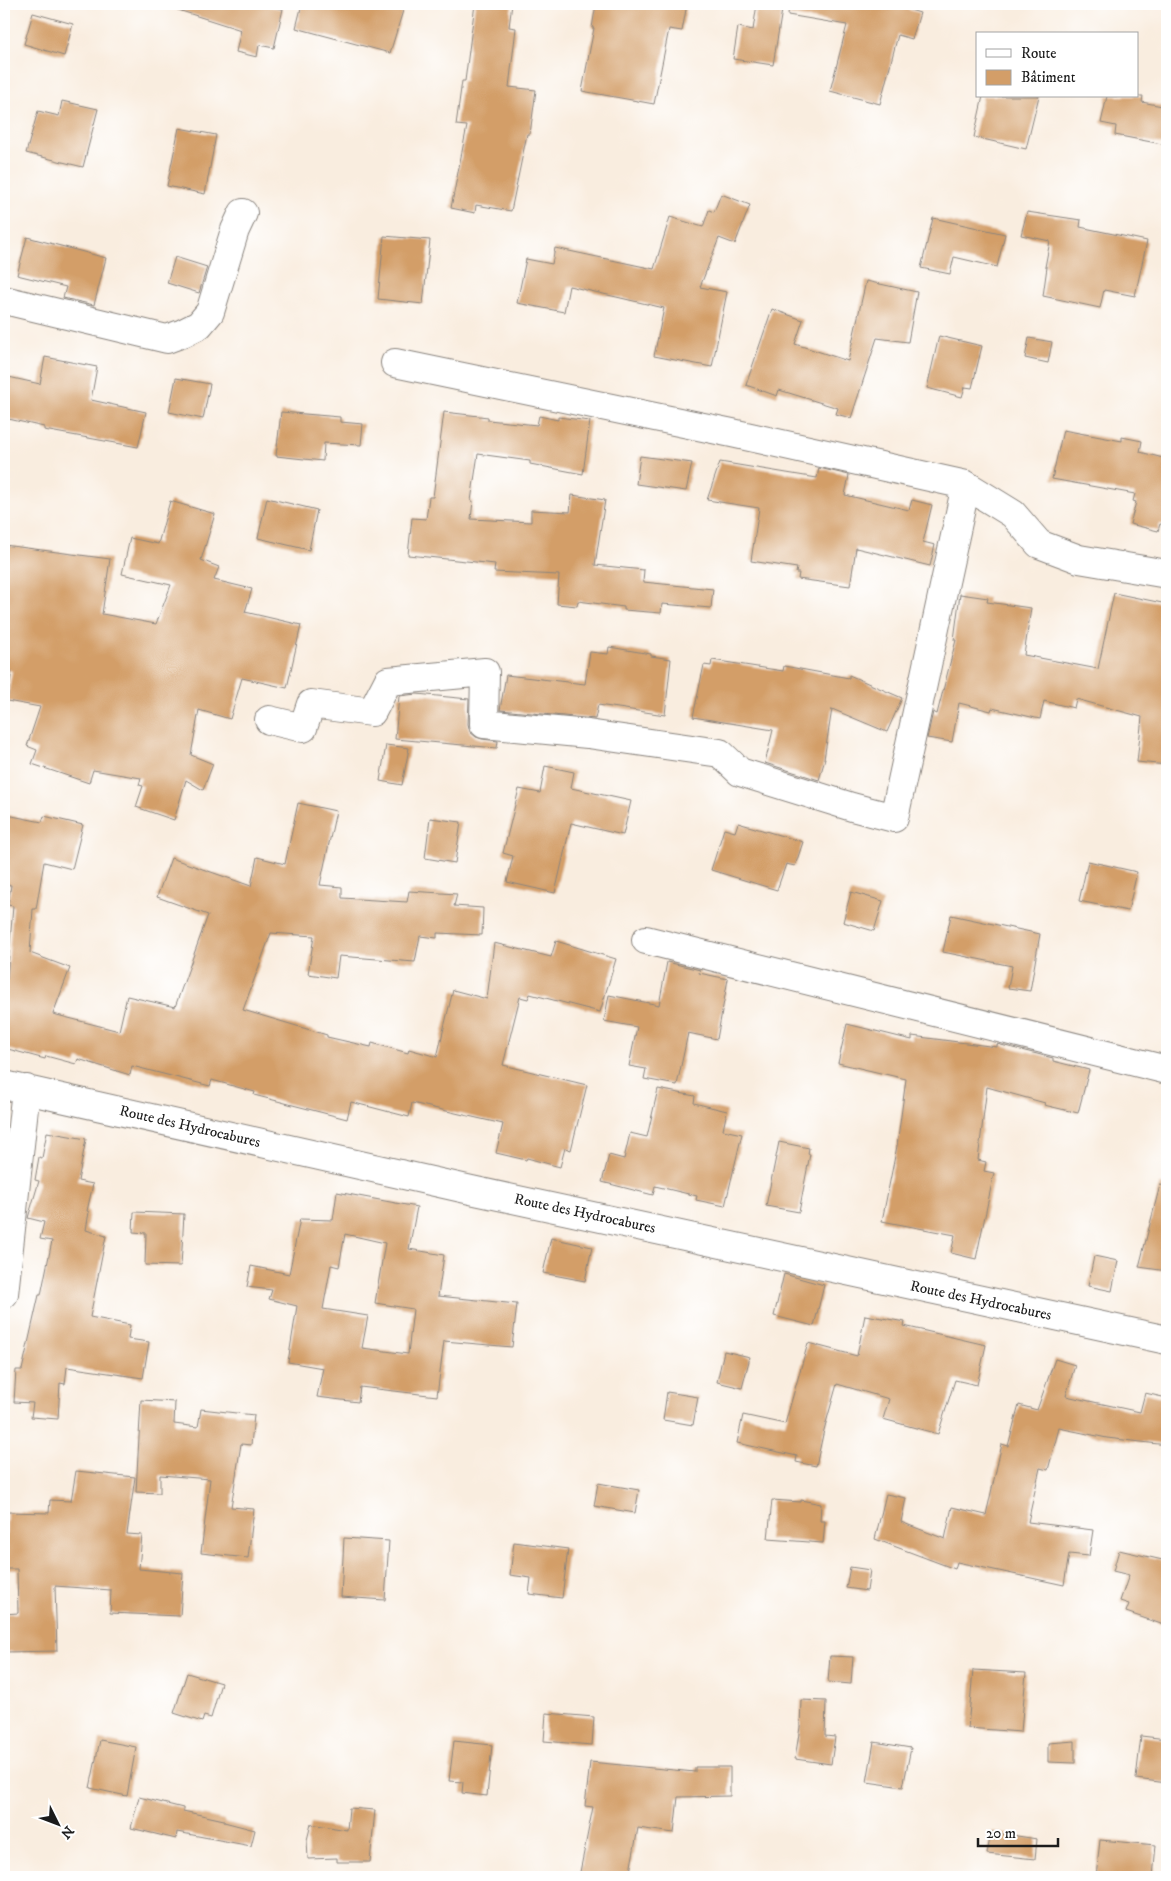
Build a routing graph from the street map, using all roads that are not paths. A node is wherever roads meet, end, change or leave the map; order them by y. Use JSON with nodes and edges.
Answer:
{"nodes":[{"id":1,"x":243,"y":213,"type":"dead end"},
{"id":2,"x":4,"y":300,"type":"edge"},
{"id":3,"x":395,"y":364,"type":"dead end"},
{"id":4,"x":966,"y":486,"type":"junction"},
{"id":5,"x":1167,"y":574,"type":"edge"},
{"id":6,"x":269,"y":720,"type":"dead end"},
{"id":7,"x":646,"y":940,"type":"dead end"},
{"id":8,"x":1167,"y":1070,"type":"edge"},
{"id":9,"x":15,"y":1087,"type":"edge"},
{"id":10,"x":4,"y":1294,"type":"edge"},
{"id":11,"x":1167,"y":1340,"type":"edge"}],
"edges":[{"from":1,"to":2,"type":"street"},
{"from":3,"to":4,"type":"street"},
{"from":4,"to":5,"type":"street"},
{"from":4,"to":6,"type":"street"},
{"from":7,"to":8,"type":"street"},
{"from":9,"to":10,"type":"street"},
{"from":9,"to":11,"type":"street","name":"Route des Hydrocabures"}]}
